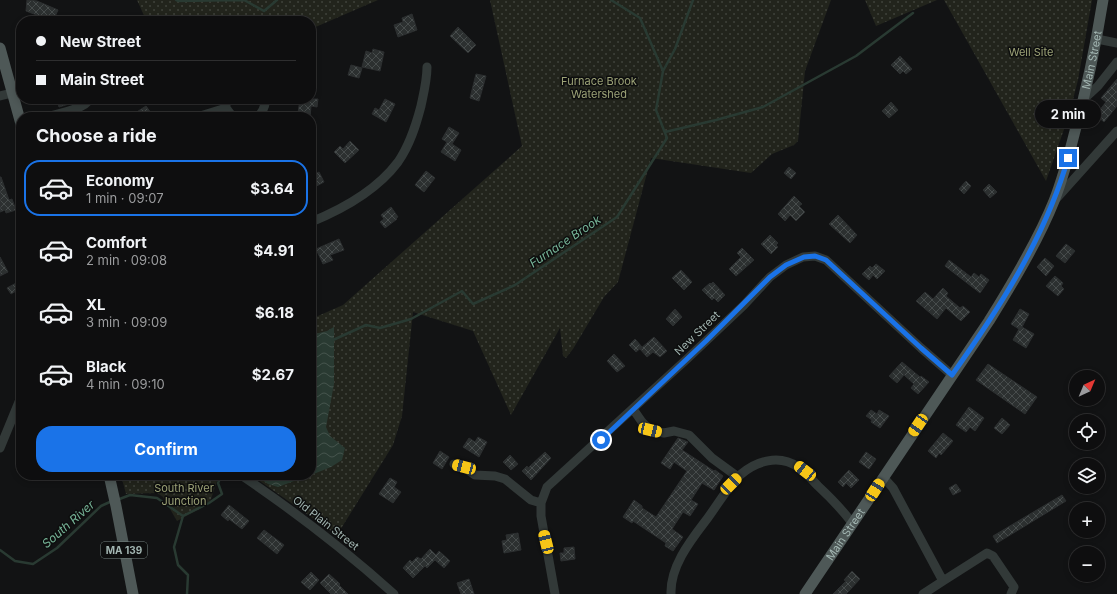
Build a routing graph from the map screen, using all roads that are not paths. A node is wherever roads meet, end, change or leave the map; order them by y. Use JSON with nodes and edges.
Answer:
{"nodes":[{"id":1,"x":1103,"y":0,"type":"edge"},
{"id":2,"x":1097,"y":39,"type":"junction"},
{"id":3,"x":1117,"y":43,"type":"edge"},
{"id":4,"x":0,"y":48,"type":"edge"},
{"id":5,"x":1117,"y":62,"type":"edge"},
{"id":6,"x":427,"y":67,"type":"dead end"},
{"id":7,"x":12,"y":93,"type":"junction"},
{"id":8,"x":0,"y":96,"type":"edge"},
{"id":9,"x":1084,"y":99,"type":"junction"},
{"id":10,"x":85,"y":104,"type":"edge"},
{"id":11,"x":224,"y":104,"type":"edge"},
{"id":12,"x":18,"y":112,"type":"edge"},
{"id":13,"x":63,"y":112,"type":"edge"},
{"id":14,"x":207,"y":112,"type":"edge"},
{"id":15,"x":1117,"y":131,"type":"edge"},
{"id":16,"x":1054,"y":202,"type":"junction"},
{"id":17,"x":316,"y":220,"type":"edge"},
{"id":18,"x":952,"y":375,"type":"junction"},
{"id":19,"x":16,"y":409,"type":"edge"},
{"id":20,"x":633,"y":409,"type":"junction"},
{"id":21,"x":0,"y":448,"type":"edge"},
{"id":22,"x":454,"y":464,"type":"dead end"},
{"id":23,"x":738,"y":477,"type":"junction"},
{"id":24,"x":883,"y":478,"type":"junction"},
{"id":25,"x":110,"y":480,"type":"edge"},
{"id":26,"x":248,"y":480,"type":"edge"},
{"id":27,"x":541,"y":503,"type":"junction"},
{"id":28,"x":853,"y":524,"type":"junction"},
{"id":29,"x":943,"y":581,"type":"junction"},
{"id":30,"x":133,"y":594,"type":"edge"},
{"id":31,"x":394,"y":594,"type":"edge"},
{"id":32,"x":555,"y":594,"type":"edge"},
{"id":33,"x":671,"y":594,"type":"edge"},
{"id":34,"x":805,"y":594,"type":"edge"},
{"id":35,"x":924,"y":594,"type":"edge"},
{"id":36,"x":1011,"y":594,"type":"edge"}],
"edges":[{"from":1,"to":2,"type":"main road","name":"Main Street"},
{"from":2,"to":3,"type":"street"},
{"from":2,"to":9,"type":"main road","name":"Main Street"},
{"from":4,"to":7,"type":"main road"},
{"from":5,"to":9,"type":"street"},
{"from":6,"to":17,"type":"street"},
{"from":7,"to":8,"type":"street"},
{"from":7,"to":12,"type":"main road"},
{"from":9,"to":16,"type":"main road","name":"Main Street"},
{"from":10,"to":13,"type":"street"},
{"from":11,"to":14,"type":"street"},
{"from":15,"to":16,"type":"street"},
{"from":16,"to":18,"type":"main road","name":"Main Street"},
{"from":18,"to":20,"type":"street","name":"New Street"},
{"from":18,"to":24,"type":"main road","name":"Main Street"},
{"from":19,"to":21,"type":"street"},
{"from":20,"to":23,"type":"street"},
{"from":20,"to":27,"type":"street","name":"New Street"},
{"from":22,"to":27,"type":"street"},
{"from":23,"to":28,"type":"street"},
{"from":23,"to":33,"type":"street"},
{"from":24,"to":28,"type":"main road","name":"Main Street"},
{"from":24,"to":29,"type":"street"},
{"from":25,"to":30,"type":"main road","number":"MA 139"},
{"from":26,"to":31,"type":"street","name":"Old Plain Street"},
{"from":27,"to":32,"type":"street","name":"New Street"},
{"from":28,"to":34,"type":"main road","name":"Main Street"},
{"from":29,"to":35,"type":"street"},
{"from":29,"to":36,"type":"street"}]}
